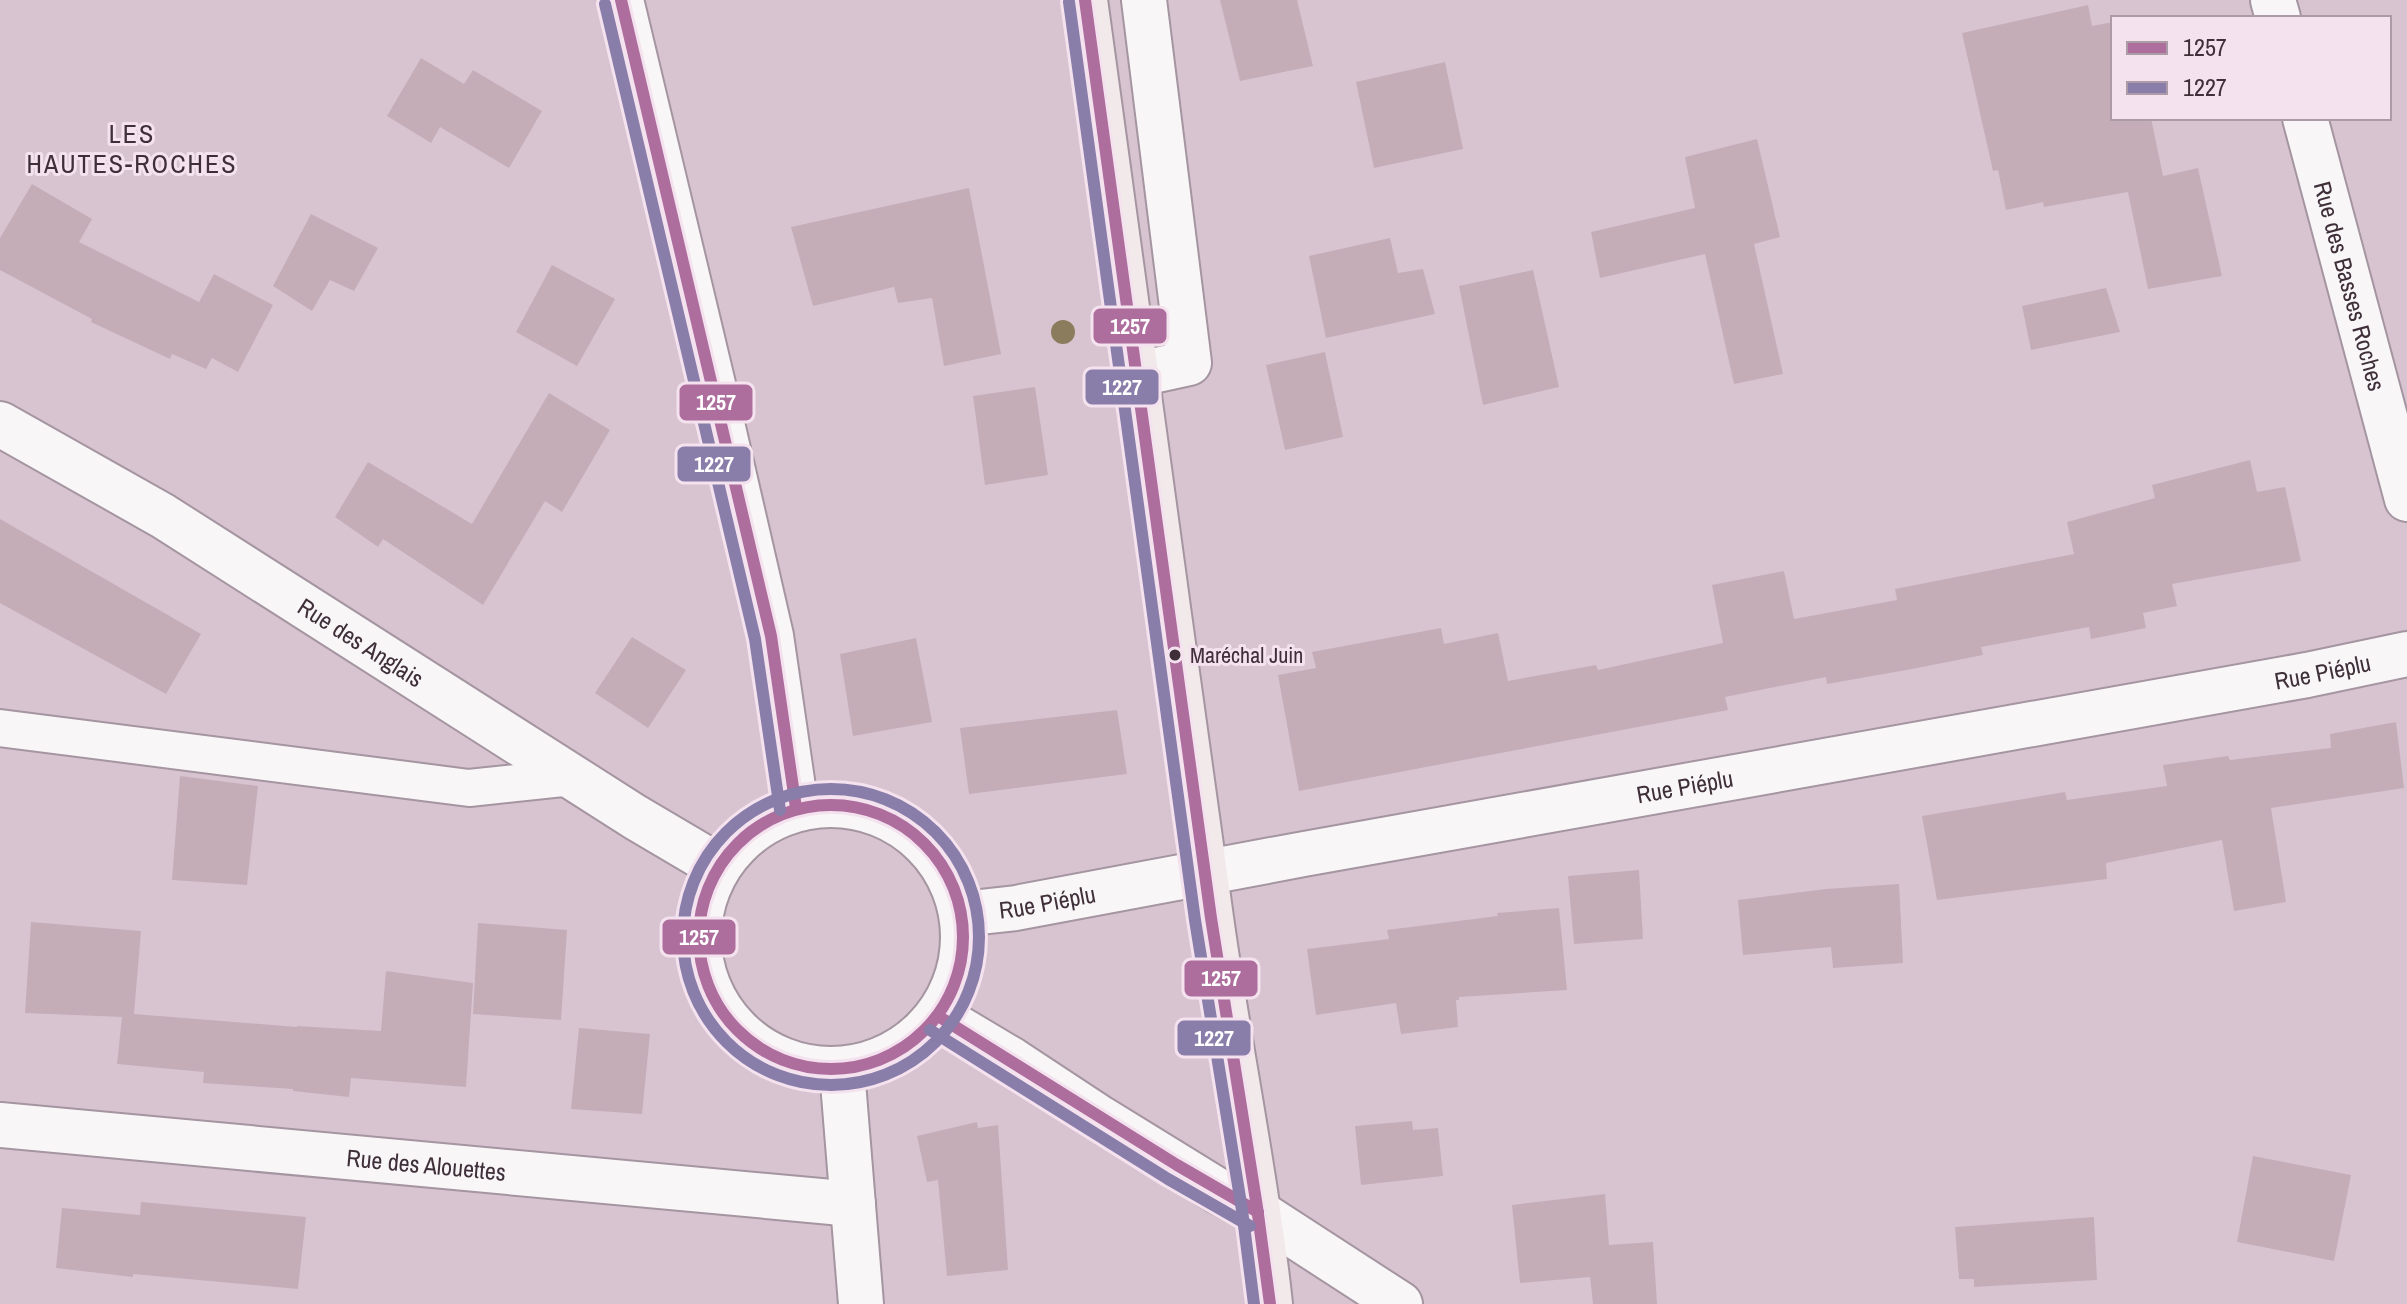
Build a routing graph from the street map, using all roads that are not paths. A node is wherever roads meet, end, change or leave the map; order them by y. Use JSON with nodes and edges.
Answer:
{"nodes":[{"id":1,"x":621,"y":0,"type":"edge"},
{"id":2,"x":1085,"y":0,"type":"edge"},
{"id":3,"x":1144,"y":0,"type":"edge"},
{"id":4,"x":2306,"y":120,"type":"edge"},
{"id":5,"x":1134,"y":375,"type":"junction"},
{"id":6,"x":0,"y":424,"type":"edge"},
{"id":7,"x":2407,"y":499,"type":"edge"},
{"id":8,"x":2407,"y":654,"type":"edge"},
{"id":9,"x":0,"y":728,"type":"edge"},
{"id":10,"x":572,"y":777,"type":"junction"},
{"id":11,"x":796,"y":808,"type":"junction"},
{"id":12,"x":718,"y":866,"type":"junction"},
{"id":13,"x":1206,"y":873,"type":"junction"},
{"id":14,"x":962,"y":914,"type":"junction"},
{"id":15,"x":938,"y":1016,"type":"junction"},
{"id":16,"x":842,"y":1070,"type":"junction"},
{"id":17,"x":0,"y":1125,"type":"edge"},
{"id":18,"x":853,"y":1204,"type":"junction"},
{"id":19,"x":1258,"y":1212,"type":"junction"},
{"id":20,"x":861,"y":1304,"type":"edge"},
{"id":21,"x":1270,"y":1304,"type":"edge"},
{"id":22,"x":1400,"y":1304,"type":"edge"}],
"edges":[{"from":1,"to":11,"type":"street"},
{"from":2,"to":5,"type":"street"},
{"from":3,"to":5,"type":"street"},
{"from":4,"to":7,"type":"street","name":"Rue des Basses Roches"},
{"from":5,"to":13,"type":"street"},
{"from":6,"to":10,"type":"street","name":"Rue des Anglais"},
{"from":8,"to":13,"type":"street","name":"Rue Piéplu"},
{"from":9,"to":10,"type":"lane"},
{"from":10,"to":12,"type":"street","name":"Rue des Anglais"},
{"from":11,"to":12,"type":"street"},
{"from":11,"to":14,"type":"street"},
{"from":12,"to":16,"type":"street"},
{"from":13,"to":14,"type":"street","name":"Rue Piéplu"},
{"from":13,"to":19,"type":"street"},
{"from":14,"to":15,"type":"street"},
{"from":15,"to":16,"type":"street"},
{"from":15,"to":19,"type":"street"},
{"from":16,"to":18,"type":"street"},
{"from":17,"to":18,"type":"street","name":"Rue des Alouettes"},
{"from":18,"to":20,"type":"street"},
{"from":19,"to":21,"type":"street"},
{"from":19,"to":22,"type":"street"}]}
